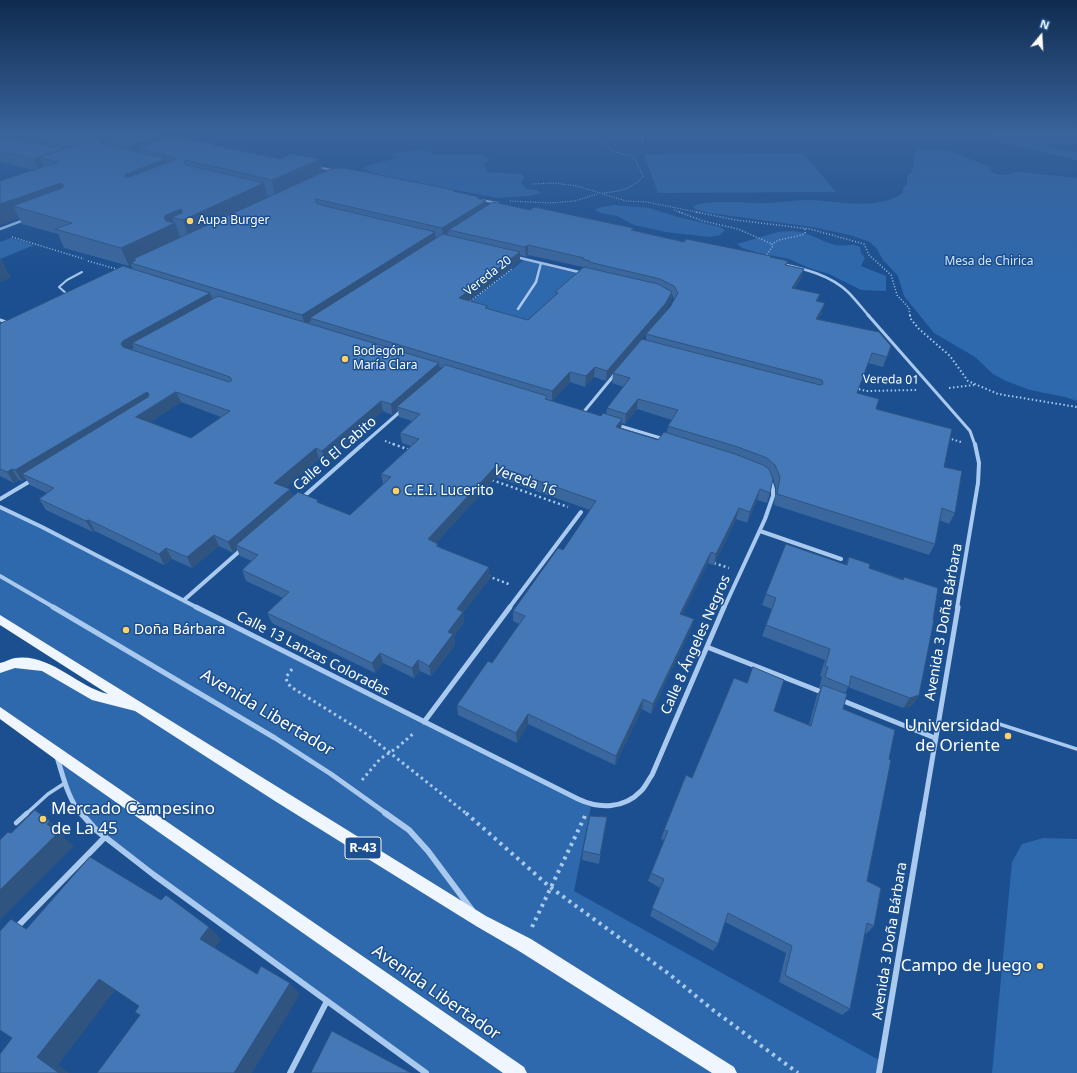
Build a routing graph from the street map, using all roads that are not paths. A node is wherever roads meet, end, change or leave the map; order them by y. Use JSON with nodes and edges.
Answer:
{"nodes":[{"id":1,"x":479,"y":199,"type":"edge"},
{"id":2,"x":494,"y":208,"type":"edge"},
{"id":3,"x":26,"y":219,"type":"edge"},
{"id":4,"x":0,"y":229,"type":"edge"},
{"id":5,"x":512,"y":256,"type":"edge"},
{"id":6,"x":764,"y":260,"type":"edge"},
{"id":7,"x":541,"y":263,"type":"junction"},
{"id":8,"x":82,"y":272,"type":"dead end"},
{"id":9,"x":589,"y":275,"type":"edge"},
{"id":10,"x":71,"y":296,"type":"joint"},
{"id":11,"x":64,"y":299,"type":"edge"},
{"id":12,"x":518,"y":309,"type":"dead end"},
{"id":13,"x":0,"y":320,"type":"edge"},
{"id":14,"x":5,"y":326,"type":"edge"},
{"id":15,"x":618,"y":371,"type":"edge"},
{"id":16,"x":407,"y":406,"type":"edge"},
{"id":17,"x":575,"y":412,"type":"edge"},
{"id":18,"x":582,"y":414,"type":"junction"},
{"id":19,"x":589,"y":416,"type":"edge"},
{"id":20,"x":610,"y":422,"type":"edge"},
{"id":21,"x":666,"y":440,"type":"edge"},
{"id":22,"x":766,"y":474,"type":"edge"},
{"id":23,"x":34,"y":479,"type":"edge"},
{"id":24,"x":0,"y":500,"type":"edge"},
{"id":25,"x":296,"y":503,"type":"edge"},
{"id":26,"x":0,"y":507,"type":"edge"},
{"id":27,"x":581,"y":512,"type":"road end"},
{"id":28,"x":760,"y":531,"type":"junction"},
{"id":29,"x":248,"y":544,"type":"edge"},
{"id":30,"x":841,"y":559,"type":"dead end"},
{"id":31,"x":0,"y":576,"type":"edge"},
{"id":32,"x":184,"y":600,"type":"junction"},
{"id":33,"x":0,"y":619,"type":"edge"},
{"id":34,"x":707,"y":647,"type":"junction"},
{"id":35,"x":0,"y":668,"type":"edge"},
{"id":36,"x":139,"y":708,"type":"junction"},
{"id":37,"x":0,"y":712,"type":"edge"},
{"id":38,"x":424,"y":722,"type":"junction"},
{"id":39,"x":996,"y":723,"type":"dead end"},
{"id":40,"x":935,"y":738,"type":"junction"},
{"id":41,"x":1077,"y":749,"type":"edge"},
{"id":42,"x":56,"y":752,"type":"junction"},
{"id":43,"x":64,"y":783,"type":"junction"},
{"id":44,"x":620,"y":804,"type":"joint"},
{"id":45,"x":16,"y":823,"type":"dead end"},
{"id":46,"x":105,"y":837,"type":"junction"},
{"id":47,"x":481,"y":921,"type":"junction"},
{"id":48,"x":11,"y":933,"type":"edge"},
{"id":49,"x":327,"y":1001,"type":"junction"},
{"id":50,"x":290,"y":1073,"type":"edge"},
{"id":51,"x":426,"y":1073,"type":"edge"},
{"id":52,"x":518,"y":1073,"type":"edge"},
{"id":53,"x":728,"y":1073,"type":"edge"},
{"id":54,"x":879,"y":1073,"type":"edge"}],
"edges":[{"from":1,"to":2,"type":"street"},
{"from":3,"to":4,"type":"street"},
{"from":5,"to":7,"type":"street"},
{"from":6,"to":40,"type":"street","name":"Avenida 3 Doña Bárbara"},
{"from":7,"to":9,"type":"street"},
{"from":7,"to":12,"type":"street"},
{"from":8,"to":10,"type":"lane"},
{"from":10,"to":11,"type":"street"},
{"from":13,"to":14,"type":"street"},
{"from":15,"to":18,"type":"street"},
{"from":16,"to":25,"type":"street","name":"Calle 6 El Cabito"},
{"from":17,"to":18,"type":"street"},
{"from":18,"to":19,"type":"street"},
{"from":20,"to":21,"type":"street"},
{"from":22,"to":28,"type":"street","name":"Calle 8 Ángeles Negros"},
{"from":23,"to":24,"type":"street"},
{"from":26,"to":32,"type":"street","name":"Calle 13 Lanzas Coloradas"},
{"from":27,"to":38,"type":"street"},
{"from":28,"to":30,"type":"street"},
{"from":28,"to":34,"type":"street","name":"Calle 8 Ángeles Negros"},
{"from":29,"to":32,"type":"street"},
{"from":31,"to":47,"type":"street","name":"Avenida Libertador"},
{"from":32,"to":38,"type":"street","name":"Calle 13 Lanzas Coloradas"},
{"from":33,"to":36,"type":"main road","name":"Avenida Libertador","number":"R-43"},
{"from":34,"to":40,"type":"street"},
{"from":34,"to":44,"type":"street","name":"Calle 8 Ángeles Negros"},
{"from":35,"to":36,"type":"main road"},
{"from":36,"to":47,"type":"main road","name":"Avenida Libertador","number":"R-43"},
{"from":37,"to":42,"type":"main road","name":"Avenida Libertador"},
{"from":38,"to":44,"type":"street","name":"Calle 13 Lanzas Coloradas"},
{"from":39,"to":41,"type":"lane"},
{"from":40,"to":54,"type":"street","name":"Avenida 3 Doña Bárbara"},
{"from":42,"to":43,"type":"street"},
{"from":42,"to":52,"type":"main road","name":"Avenida Libertador"},
{"from":43,"to":45,"type":"lane"},
{"from":43,"to":46,"type":"street"},
{"from":46,"to":48,"type":"street"},
{"from":46,"to":49,"type":"street"},
{"from":47,"to":53,"type":"main road","name":"Avenida Libertador","number":"R-43"},
{"from":49,"to":50,"type":"street"},
{"from":49,"to":51,"type":"street"}]}
